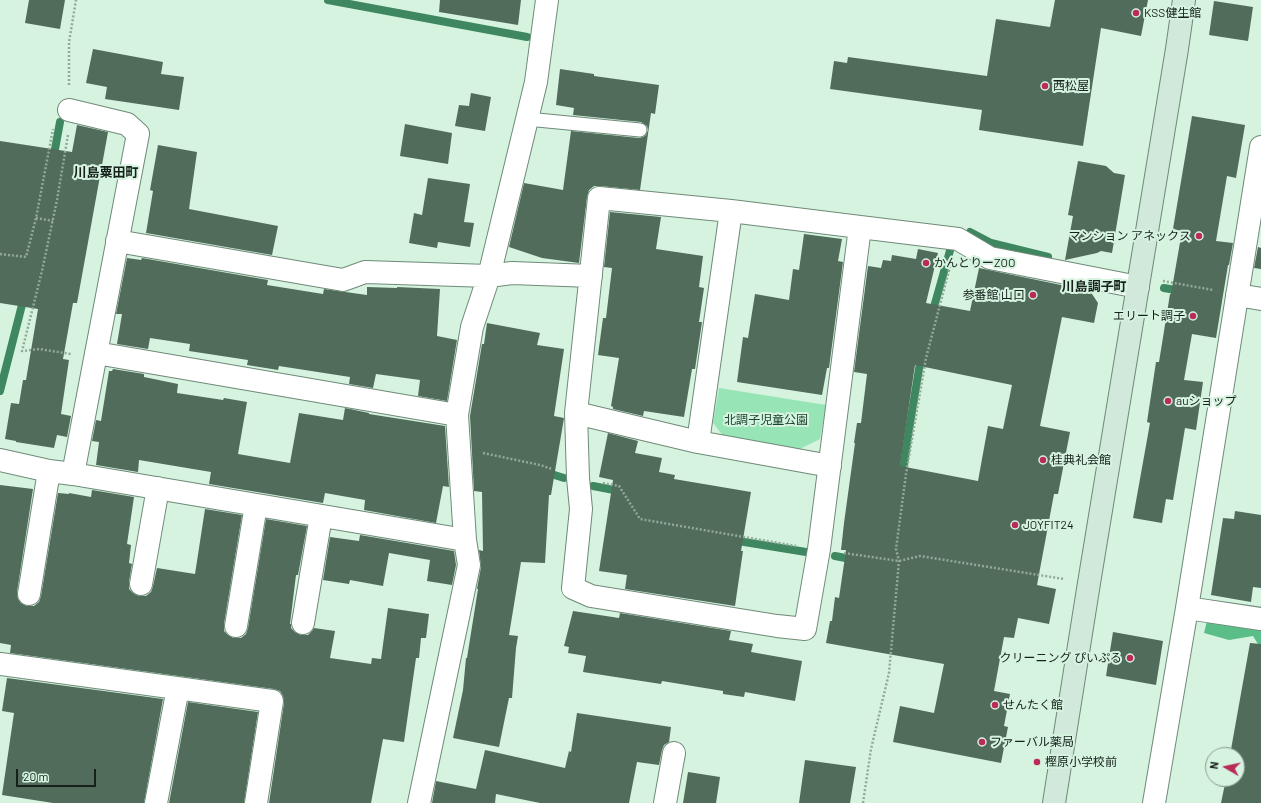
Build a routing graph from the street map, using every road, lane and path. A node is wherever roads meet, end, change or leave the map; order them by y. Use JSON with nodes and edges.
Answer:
{"nodes":[{"id":1,"x":76,"y":0,"type":"edge"},
{"id":2,"x":546,"y":0,"type":"edge"},
{"id":3,"x":1184,"y":0,"type":"edge"},
{"id":4,"x":66,"y":114,"type":"junction"},
{"id":5,"x":527,"y":119,"type":"junction"},
{"id":6,"x":640,"y":130,"type":"dead end"},
{"id":7,"x":1261,"y":147,"type":"edge"},
{"id":8,"x":731,"y":211,"type":"junction"},
{"id":9,"x":36,"y":218,"type":"junction"},
{"id":10,"x":53,"y":221,"type":"junction"},
{"id":11,"x":860,"y":227,"type":"junction"},
{"id":12,"x":958,"y":239,"type":"junction"},
{"id":13,"x":117,"y":241,"type":"junction"},
{"id":14,"x":0,"y":254,"type":"edge"},
{"id":15,"x":489,"y":276,"type":"junction"},
{"id":16,"x":591,"y":276,"type":"junction"},
{"id":17,"x":1161,"y":281,"type":"dead end"},
{"id":18,"x":1138,"y":287,"type":"junction"},
{"id":19,"x":1237,"y":295,"type":"junction"},
{"id":20,"x":1261,"y":299,"type":"edge"},
{"id":21,"x":95,"y":355,"type":"junction"},
{"id":22,"x":576,"y":413,"type":"junction"},
{"id":23,"x":457,"y":415,"type":"junction"},
{"id":24,"x":698,"y":442,"type":"junction"},
{"id":25,"x":459,"y":449,"type":"junction"},
{"id":26,"x":0,"y":460,"type":"edge"},
{"id":27,"x":830,"y":466,"type":"junction"},
{"id":28,"x":49,"y":471,"type":"junction"},
{"id":29,"x":73,"y":474,"type":"junction"},
{"id":30,"x":578,"y":478,"type":"junction"},
{"id":31,"x":158,"y":488,"type":"junction"},
{"id":32,"x":256,"y":505,"type":"junction"},
{"id":33,"x":321,"y":516,"type":"junction"},
{"id":34,"x":465,"y":540,"type":"junction"},
{"id":35,"x":819,"y":550,"type":"junction"},
{"id":36,"x":898,"y":561,"type":"junction"},
{"id":37,"x":1065,"y":579,"type":"dead end"},
{"id":38,"x":141,"y":584,"type":"dead end"},
{"id":39,"x":29,"y":594,"type":"dead end"},
{"id":40,"x":1187,"y":608,"type":"junction"},
{"id":41,"x":1261,"y":619,"type":"edge"},
{"id":42,"x":303,"y":623,"type":"dead end"},
{"id":43,"x":236,"y":626,"type":"dead end"},
{"id":44,"x":0,"y":664,"type":"edge"},
{"id":45,"x":178,"y":688,"type":"junction"},
{"id":46,"x":674,"y":753,"type":"dead end"},
{"id":47,"x":156,"y":803,"type":"edge"},
{"id":48,"x":256,"y":803,"type":"edge"},
{"id":49,"x":420,"y":803,"type":"edge"},
{"id":50,"x":665,"y":803,"type":"edge"},
{"id":51,"x":863,"y":803,"type":"edge"},
{"id":52,"x":1054,"y":803,"type":"edge"},
{"id":53,"x":1154,"y":803,"type":"edge"}],
"edges":[{"from":1,"to":4,"type":"path"},
{"from":2,"to":5,"type":"street"},
{"from":3,"to":18,"type":"street"},
{"from":4,"to":9,"type":"path"},
{"from":4,"to":10,"type":"path"},
{"from":4,"to":13,"type":"street"},
{"from":5,"to":6,"type":"lane"},
{"from":5,"to":15,"type":"street"},
{"from":7,"to":19,"type":"street"},
{"from":8,"to":11,"type":"street"},
{"from":8,"to":16,"type":"street"},
{"from":8,"to":24,"type":"street"},
{"from":9,"to":10,"type":"path"},
{"from":9,"to":14,"type":"path"},
{"from":10,"to":21,"type":"path"},
{"from":11,"to":12,"type":"street"},
{"from":11,"to":27,"type":"street"},
{"from":12,"to":18,"type":"street"},
{"from":12,"to":36,"type":"path"},
{"from":13,"to":15,"type":"street"},
{"from":13,"to":21,"type":"street"},
{"from":15,"to":16,"type":"street"},
{"from":15,"to":23,"type":"street"},
{"from":16,"to":22,"type":"street"},
{"from":17,"to":19,"type":"path"},
{"from":18,"to":52,"type":"street"},
{"from":19,"to":20,"type":"street"},
{"from":19,"to":40,"type":"street"},
{"from":21,"to":23,"type":"street"},
{"from":21,"to":29,"type":"street"},
{"from":22,"to":24,"type":"street"},
{"from":22,"to":30,"type":"street"},
{"from":23,"to":25,"type":"street"},
{"from":24,"to":27,"type":"street"},
{"from":25,"to":30,"type":"path"},
{"from":25,"to":34,"type":"street"},
{"from":26,"to":28,"type":"street"},
{"from":27,"to":35,"type":"street"},
{"from":28,"to":29,"type":"street"},
{"from":28,"to":39,"type":"street"},
{"from":29,"to":31,"type":"street"},
{"from":30,"to":35,"type":"path"},
{"from":30,"to":35,"type":"street"},
{"from":31,"to":32,"type":"street"},
{"from":31,"to":38,"type":"street"},
{"from":32,"to":33,"type":"street"},
{"from":32,"to":43,"type":"street"},
{"from":33,"to":34,"type":"street"},
{"from":33,"to":42,"type":"street"},
{"from":34,"to":49,"type":"street"},
{"from":35,"to":36,"type":"path"},
{"from":36,"to":37,"type":"path"},
{"from":36,"to":51,"type":"path"},
{"from":40,"to":41,"type":"street"},
{"from":40,"to":53,"type":"street"},
{"from":44,"to":45,"type":"street"},
{"from":45,"to":47,"type":"street"},
{"from":45,"to":48,"type":"street"},
{"from":46,"to":50,"type":"street"}]}
